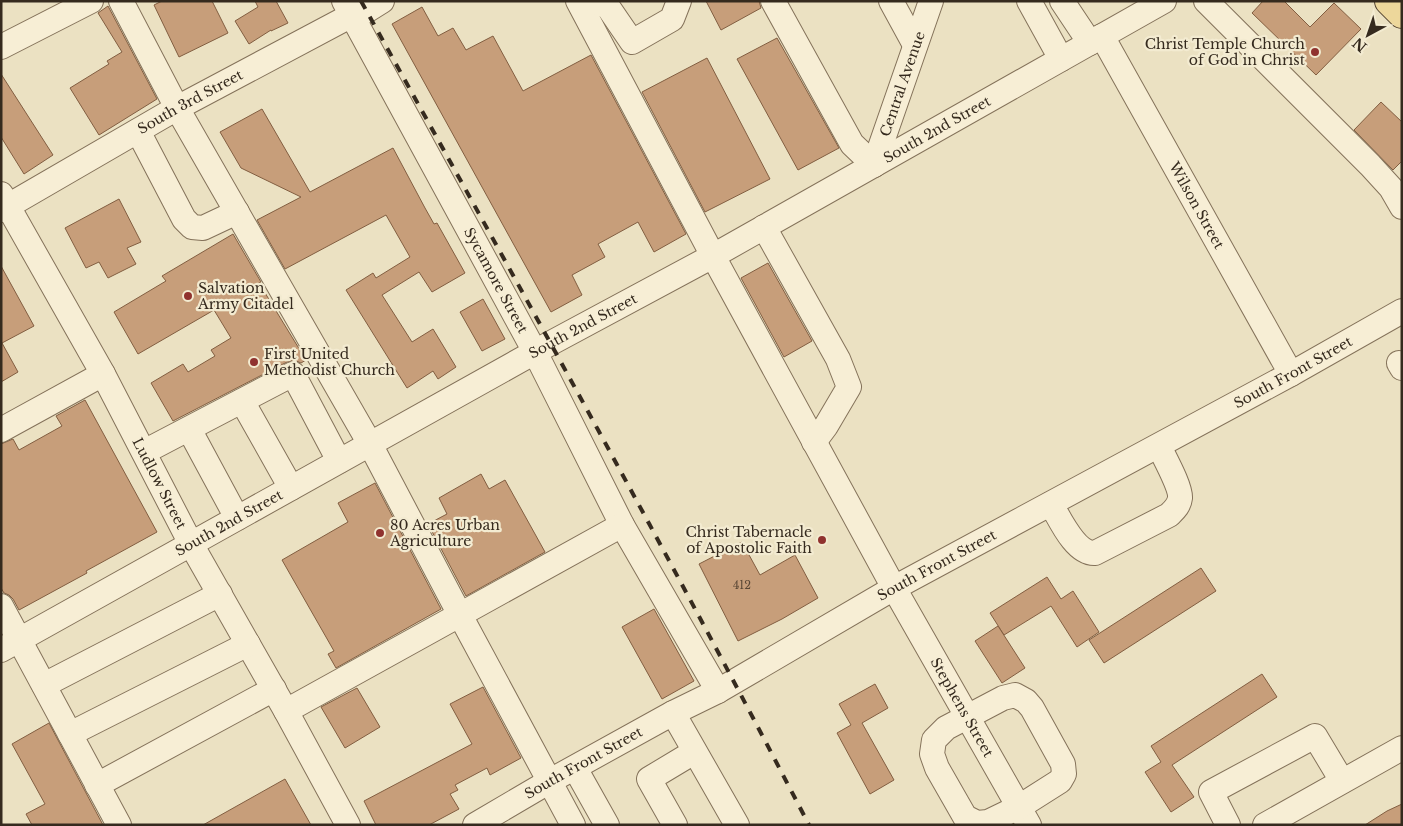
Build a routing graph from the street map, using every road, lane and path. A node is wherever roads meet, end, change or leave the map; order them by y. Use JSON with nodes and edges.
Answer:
{"nodes":[{"id":1,"x":91,"y":1,"type":"edge"},
{"id":2,"x":121,"y":1,"type":"edge"},
{"id":3,"x":382,"y":1,"type":"edge"},
{"id":4,"x":578,"y":1,"type":"edge"},
{"id":5,"x":595,"y":1,"type":"edge"},
{"id":6,"x":679,"y":1,"type":"edge"},
{"id":7,"x":773,"y":1,"type":"edge"},
{"id":8,"x":890,"y":1,"type":"edge"},
{"id":9,"x":930,"y":1,"type":"edge"},
{"id":10,"x":1029,"y":1,"type":"edge"},
{"id":11,"x":1062,"y":1,"type":"edge"},
{"id":12,"x":1164,"y":1,"type":"edge"},
{"id":13,"x":1206,"y":1,"type":"edge"},
{"id":14,"x":1389,"y":1,"type":"edge"},
{"id":15,"x":348,"y":8,"type":"edge"},
{"id":16,"x":1402,"y":14,"type":"edge"},
{"id":17,"x":1096,"y":40,"type":"junction"},
{"id":18,"x":915,"y":45,"type":"junction"},
{"id":19,"x":1,"y":47,"type":"edge"},
{"id":20,"x":1061,"y":59,"type":"junction"},
{"id":21,"x":177,"y":108,"type":"junction"},
{"id":22,"x":138,"y":131,"type":"junction"},
{"id":23,"x":874,"y":165,"type":"junction"},
{"id":24,"x":1398,"y":191,"type":"edge"},
{"id":25,"x":3,"y":204,"type":"edge"},
{"id":26,"x":237,"y":212,"type":"junction"},
{"id":27,"x":764,"y":227,"type":"junction"},
{"id":28,"x":713,"y":256,"type":"junction"},
{"id":29,"x":1402,"y":312,"type":"edge"},
{"id":30,"x":535,"y":352,"type":"junction"},
{"id":31,"x":103,"y":374,"type":"junction"},
{"id":32,"x":1291,"y":374,"type":"junction"},
{"id":33,"x":242,"y":401,"type":"junction"},
{"id":34,"x":188,"y":429,"type":"junction"},
{"id":35,"x":1,"y":430,"type":"edge"},
{"id":36,"x":814,"y":442,"type":"junction"},
{"id":37,"x":370,"y":444,"type":"junction"},
{"id":38,"x":1159,"y":446,"type":"junction"},
{"id":39,"x":144,"y":452,"type":"junction"},
{"id":40,"x":339,"y":461,"type":"junction"},
{"id":41,"x":291,"y":488,"type":"junction"},
{"id":42,"x":1050,"y":504,"type":"junction"},
{"id":43,"x":237,"y":518,"type":"junction"},
{"id":44,"x":622,"y":525,"type":"junction"},
{"id":45,"x":192,"y":544,"type":"junction"},
{"id":46,"x":894,"y":588,"type":"junction"},
{"id":47,"x":220,"y":594,"type":"junction"},
{"id":48,"x":1,"y":606,"type":"edge"},
{"id":49,"x":460,"y":615,"type":"junction"},
{"id":50,"x":248,"y":644,"type":"junction"},
{"id":51,"x":10,"y":645,"type":"edge"},
{"id":52,"x":44,"y":685,"type":"junction"},
{"id":53,"x":274,"y":689,"type":"junction"},
{"id":54,"x":718,"y":691,"type":"junction"},
{"id":55,"x":286,"y":711,"type":"junction"},
{"id":56,"x":673,"y":714,"type":"junction"},
{"id":57,"x":968,"y":717,"type":"junction"},
{"id":58,"x":70,"y":734,"type":"junction"},
{"id":59,"x":1402,"y":748,"type":"edge"},
{"id":60,"x":694,"y":752,"type":"junction"},
{"id":61,"x":575,"y":768,"type":"junction"},
{"id":62,"x":550,"y":781,"type":"junction"},
{"id":63,"x":1342,"y":782,"type":"junction"},
{"id":64,"x":98,"y":785,"type":"junction"},
{"id":65,"x":1024,"y":816,"type":"edge"},
{"id":66,"x":119,"y":825,"type":"edge"},
{"id":67,"x":348,"y":825,"type":"edge"},
{"id":68,"x":475,"y":825,"type":"edge"},
{"id":69,"x":573,"y":825,"type":"edge"},
{"id":70,"x":607,"y":825,"type":"edge"},
{"id":71,"x":675,"y":825,"type":"edge"},
{"id":72,"x":737,"y":825,"type":"edge"},
{"id":73,"x":1228,"y":825,"type":"edge"},
{"id":74,"x":1265,"y":825,"type":"edge"}],
"edges":[{"from":1,"to":19,"type":"street"},
{"from":2,"to":21,"type":"street"},
{"from":3,"to":15,"type":"street","name":"South 3rd Street"},
{"from":4,"to":28,"type":"street","name":"Stephens Street"},
{"from":5,"to":6,"type":"street"},
{"from":7,"to":23,"type":"street"},
{"from":8,"to":18,"type":"street"},
{"from":9,"to":18,"type":"street","name":"Central Avenue"},
{"from":10,"to":20,"type":"street"},
{"from":11,"to":17,"type":"street","name":"Wilson Street"},
{"from":12,"to":17,"type":"street","name":"South 2nd Street"},
{"from":13,"to":24,"type":"street"},
{"from":14,"to":16,"type":"main road"},
{"from":15,"to":21,"type":"street","name":"South 3rd Street"},
{"from":15,"to":30,"type":"street","name":"Sycamore Street"},
{"from":17,"to":20,"type":"street","name":"South 2nd Street"},
{"from":17,"to":32,"type":"street","name":"Wilson Street"},
{"from":18,"to":23,"type":"street","name":"Central Avenue"},
{"from":20,"to":23,"type":"street","name":"South 2nd Street"},
{"from":21,"to":22,"type":"street","name":"South 3rd Street"},
{"from":21,"to":26,"type":"street"},
{"from":22,"to":25,"type":"street","name":"South 3rd Street"},
{"from":22,"to":26,"type":"street"},
{"from":23,"to":27,"type":"street","name":"South 2nd Street"},
{"from":25,"to":31,"type":"street","name":"Ludlow Street"},
{"from":26,"to":37,"type":"street"},
{"from":27,"to":28,"type":"street","name":"South 2nd Street"},
{"from":27,"to":36,"type":"street"},
{"from":28,"to":30,"type":"street","name":"South 2nd Street"},
{"from":28,"to":36,"type":"street","name":"Stephens Street"},
{"from":29,"to":32,"type":"street","name":"South Front Street"},
{"from":30,"to":37,"type":"street","name":"South 2nd Street"},
{"from":30,"to":44,"type":"street","name":"Sycamore Street"},
{"from":31,"to":35,"type":"street"},
{"from":31,"to":39,"type":"street","name":"Ludlow Street"},
{"from":32,"to":38,"type":"street","name":"South Front Street"},
{"from":33,"to":34,"type":"street"},
{"from":33,"to":40,"type":"street"},
{"from":33,"to":41,"type":"street"},
{"from":34,"to":39,"type":"street"},
{"from":34,"to":43,"type":"street"},
{"from":36,"to":46,"type":"street","name":"Stephens Street"},
{"from":37,"to":40,"type":"street","name":"South 2nd Street"},
{"from":37,"to":49,"type":"street"},
{"from":38,"to":42,"type":"street","name":"South Front Street"},
{"from":38,"to":42,"type":"street"},
{"from":39,"to":45,"type":"street","name":"Ludlow Street"},
{"from":40,"to":41,"type":"street","name":"South 2nd Street"},
{"from":41,"to":43,"type":"street","name":"South 2nd Street"},
{"from":42,"to":46,"type":"street","name":"South Front Street"},
{"from":43,"to":45,"type":"street","name":"South 2nd Street"},
{"from":44,"to":49,"type":"street"},
{"from":44,"to":54,"type":"street","name":"Sycamore Street"},
{"from":45,"to":47,"type":"street","name":"Ludlow Street"},
{"from":45,"to":51,"type":"street","name":"South 2nd Street"},
{"from":46,"to":54,"type":"street","name":"South Front Street"},
{"from":46,"to":57,"type":"street","name":"Stephens Street"},
{"from":47,"to":50,"type":"street","name":"Ludlow Street"},
{"from":47,"to":52,"type":"street"},
{"from":48,"to":51,"type":"street"},
{"from":49,"to":55,"type":"street"},
{"from":49,"to":62,"type":"street"},
{"from":50,"to":53,"type":"street","name":"Ludlow Street"},
{"from":50,"to":58,"type":"street"},
{"from":51,"to":52,"type":"street"},
{"from":52,"to":58,"type":"street"},
{"from":53,"to":55,"type":"street","name":"Ludlow Street"},
{"from":53,"to":64,"type":"street"},
{"from":54,"to":56,"type":"street","name":"South Front Street"},
{"from":55,"to":67,"type":"street","name":"Ludlow Street"},
{"from":56,"to":60,"type":"street"},
{"from":56,"to":61,"type":"street","name":"South Front Street"},
{"from":57,"to":65,"type":"street","name":"Stephens Street"},
{"from":57,"to":65,"type":"street"},
{"from":57,"to":65,"type":"street"},
{"from":58,"to":64,"type":"street"},
{"from":59,"to":63,"type":"street"},
{"from":60,"to":71,"type":"street"},
{"from":60,"to":72,"type":"street"},
{"from":61,"to":62,"type":"street","name":"South Front Street"},
{"from":61,"to":70,"type":"street"},
{"from":62,"to":68,"type":"street","name":"South Front Street"},
{"from":62,"to":69,"type":"street"},
{"from":63,"to":73,"type":"street"},
{"from":63,"to":74,"type":"street"},
{"from":64,"to":66,"type":"street"}]}
